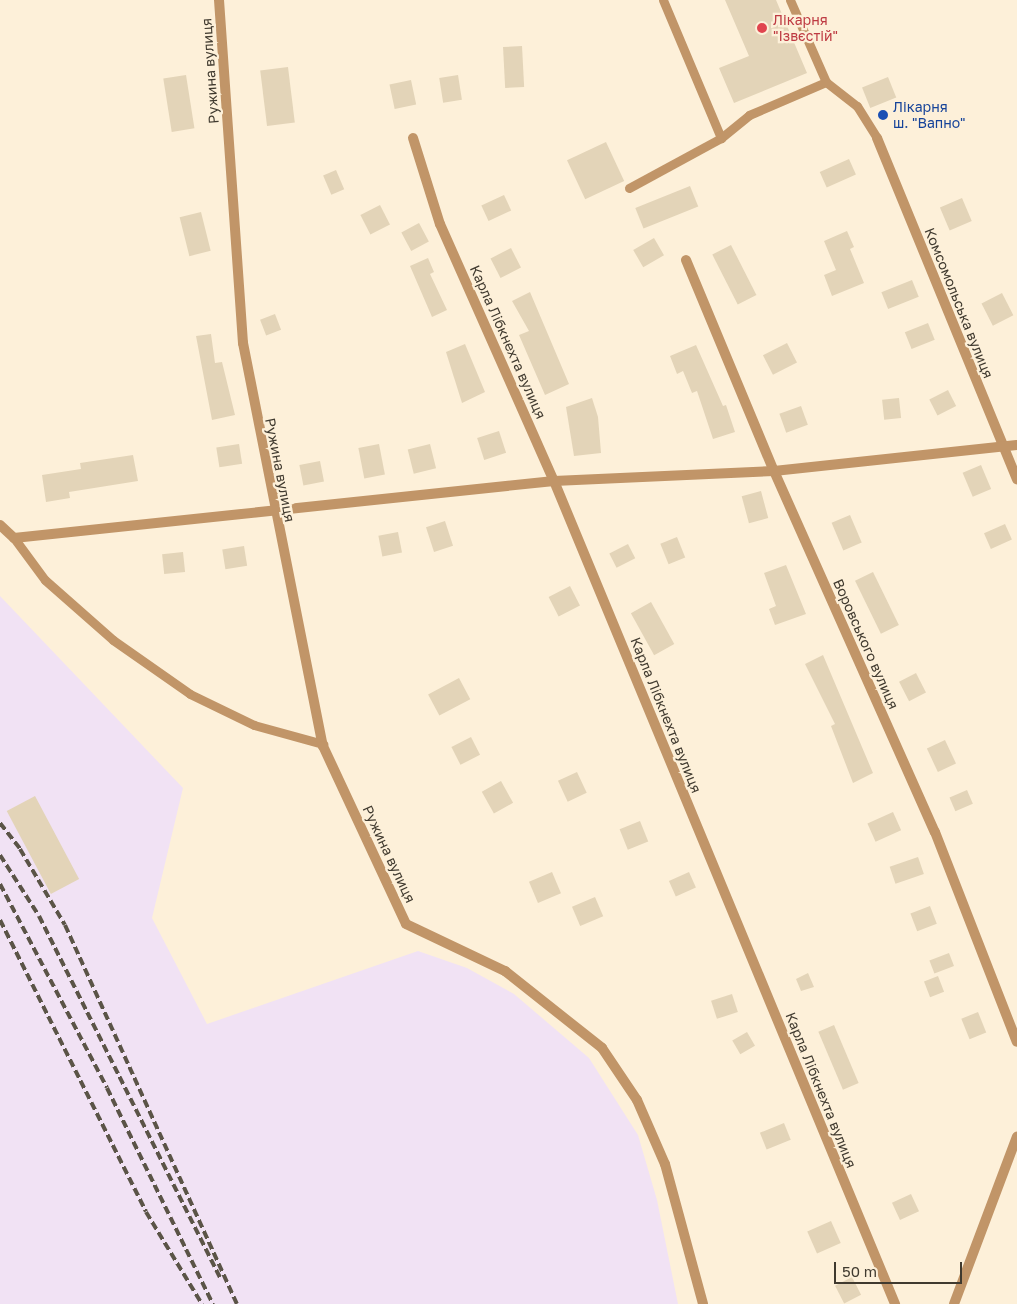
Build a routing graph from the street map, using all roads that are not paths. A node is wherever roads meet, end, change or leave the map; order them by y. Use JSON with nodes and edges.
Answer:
{"nodes":[{"id":1,"x":219,"y":0,"type":"edge"},
{"id":2,"x":663,"y":0,"type":"edge"},
{"id":3,"x":790,"y":0,"type":"edge"},
{"id":4,"x":826,"y":82,"type":"junction"},
{"id":5,"x":413,"y":138,"type":"dead end"},
{"id":6,"x":721,"y":138,"type":"junction"},
{"id":7,"x":876,"y":138,"type":"joint"},
{"id":8,"x":629,"y":188,"type":"dead end"},
{"id":9,"x":686,"y":260,"type":"dead end"},
{"id":10,"x":1017,"y":445,"type":"edge"},
{"id":11,"x":1004,"y":446,"type":"junction"},
{"id":12,"x":774,"y":471,"type":"junction"},
{"id":13,"x":1017,"y":479,"type":"edge"},
{"id":14,"x":554,"y":481,"type":"junction"},
{"id":15,"x":274,"y":511,"type":"junction"},
{"id":16,"x":0,"y":525,"type":"edge"},
{"id":17,"x":14,"y":538,"type":"junction"},
{"id":18,"x":323,"y":744,"type":"junction"},
{"id":19,"x":1017,"y":1042,"type":"edge"},
{"id":20,"x":1017,"y":1136,"type":"edge"},
{"id":21,"x":703,"y":1304,"type":"edge"},
{"id":22,"x":895,"y":1304,"type":"edge"},
{"id":23,"x":954,"y":1304,"type":"edge"}],
"edges":[{"from":1,"to":15,"type":"street","name":"Ружина вулиця"},
{"from":2,"to":6,"type":"lane"},
{"from":3,"to":4,"type":"lane"},
{"from":4,"to":6,"type":"lane"},
{"from":4,"to":7,"type":"lane"},
{"from":5,"to":14,"type":"street","name":"Карла Лібкнехта вулиця"},
{"from":6,"to":8,"type":"lane"},
{"from":7,"to":11,"type":"street","name":"Комсомольська вулиця"},
{"from":9,"to":12,"type":"street","name":"Воровського вулиця"},
{"from":10,"to":11,"type":"street"},
{"from":11,"to":12,"type":"street"},
{"from":11,"to":13,"type":"street","name":"Комсомольська вулиця"},
{"from":12,"to":14,"type":"street"},
{"from":12,"to":19,"type":"street","name":"Воровського вулиця"},
{"from":14,"to":15,"type":"street"},
{"from":14,"to":22,"type":"street","name":"Карла Лібкнехта вулиця"},
{"from":15,"to":17,"type":"street"},
{"from":15,"to":18,"type":"street","name":"Ружина вулиця"},
{"from":16,"to":17,"type":"street"},
{"from":17,"to":18,"type":"lane"},
{"from":18,"to":21,"type":"street","name":"Ружина вулиця"},
{"from":20,"to":23,"type":"street"}]}
